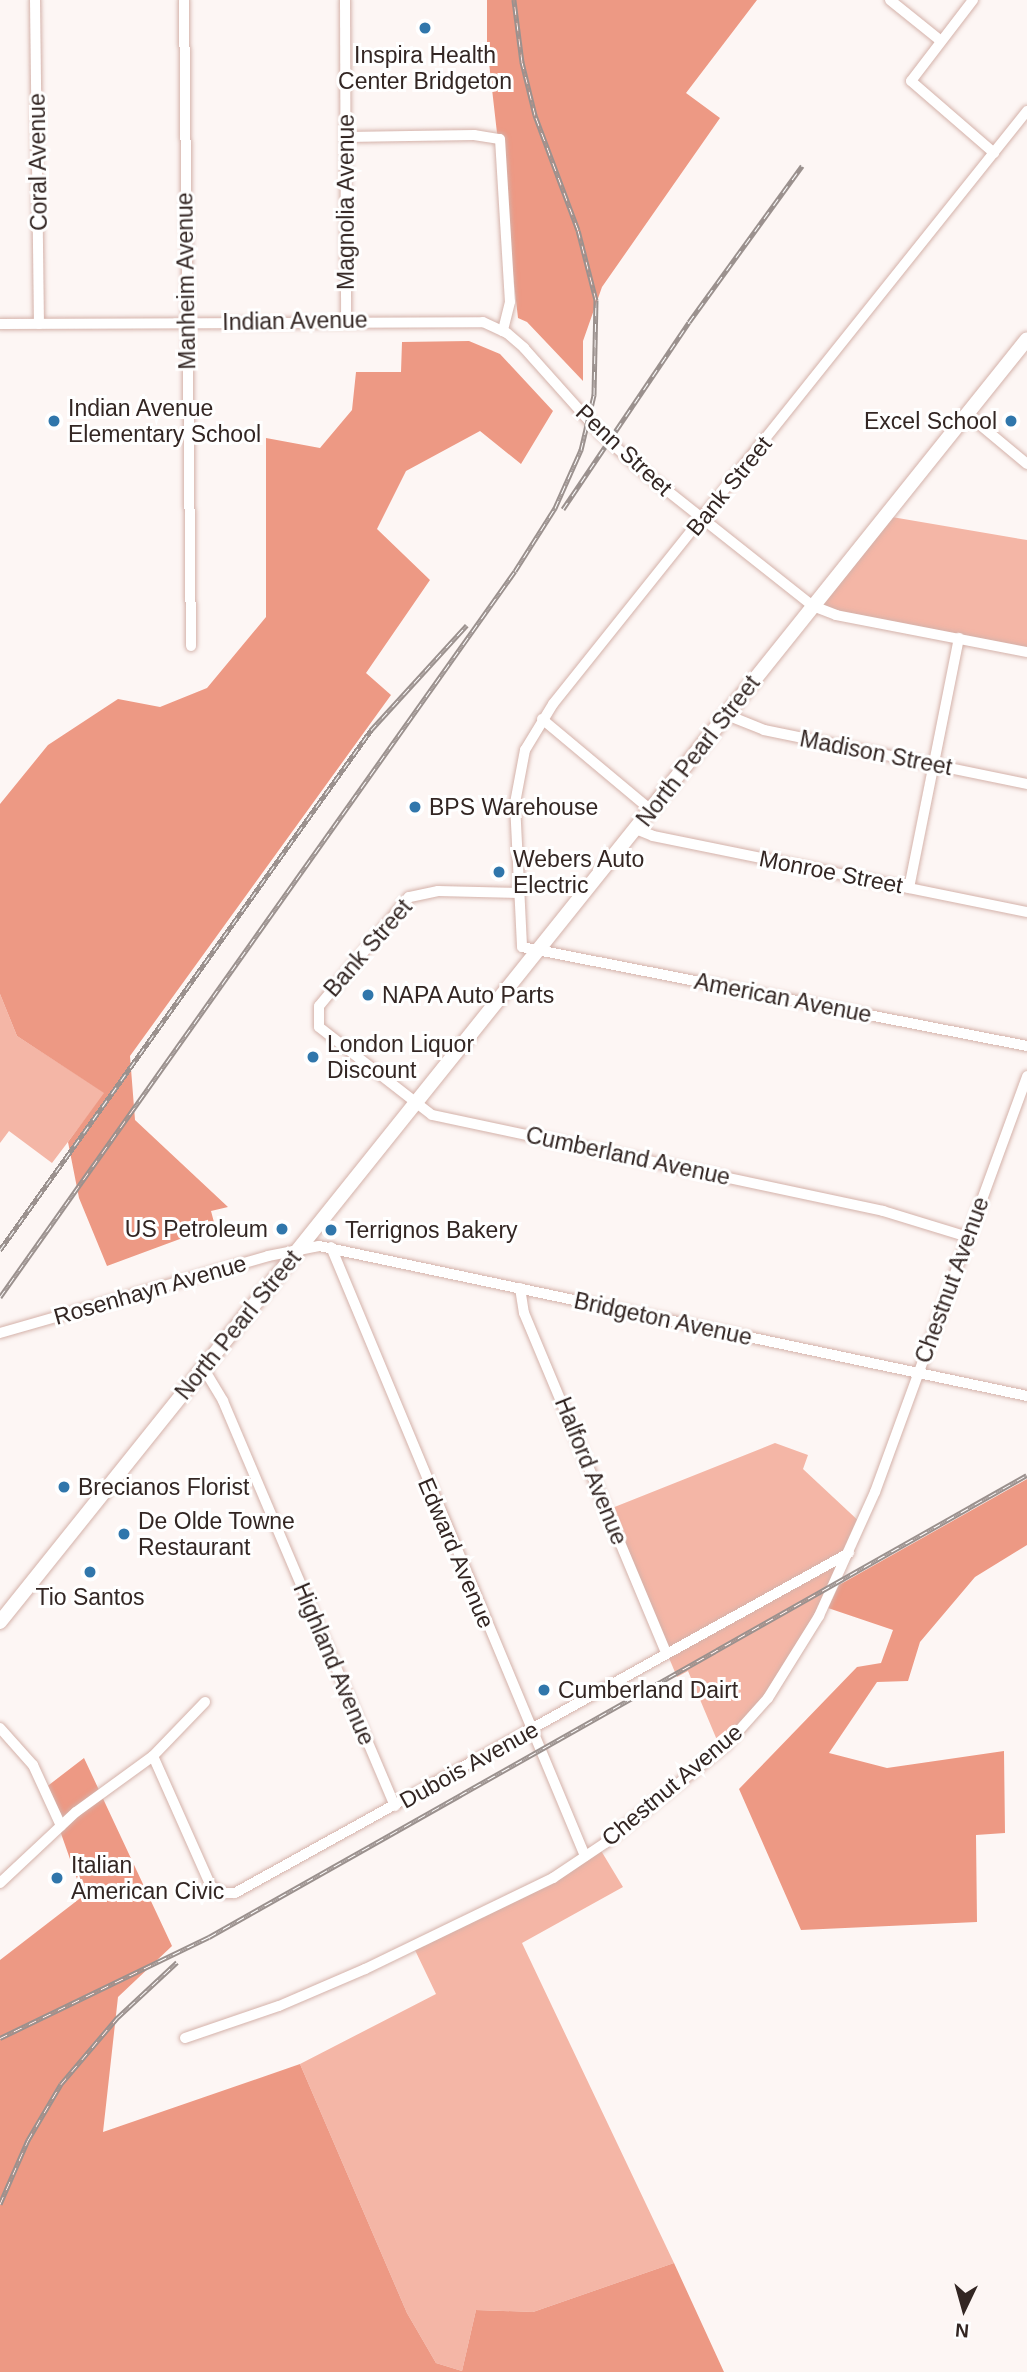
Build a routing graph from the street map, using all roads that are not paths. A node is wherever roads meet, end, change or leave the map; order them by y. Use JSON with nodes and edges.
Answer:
{"nodes":[{"id":1,"x":35,"y":0,"type":"edge"},
{"id":2,"x":184,"y":0,"type":"edge"},
{"id":3,"x":345,"y":0,"type":"edge"},
{"id":4,"x":890,"y":0,"type":"edge"},
{"id":5,"x":973,"y":0,"type":"edge"},
{"id":6,"x":941,"y":40,"type":"junction"},
{"id":7,"x":1027,"y":111,"type":"edge"},
{"id":8,"x":346,"y":137,"type":"junction"},
{"id":9,"x":994,"y":153,"type":"junction"},
{"id":10,"x":346,"y":320,"type":"junction"},
{"id":11,"x":187,"y":323,"type":"junction"},
{"id":12,"x":0,"y":324,"type":"edge"},
{"id":13,"x":39,"y":324,"type":"junction"},
{"id":14,"x":503,"y":331,"type":"junction"},
{"id":15,"x":1027,"y":339,"type":"edge"},
{"id":16,"x":967,"y":414,"type":"junction"},
{"id":17,"x":1027,"y":464,"type":"edge"},
{"id":18,"x":702,"y":518,"type":"junction"},
{"id":19,"x":813,"y":606,"type":"junction"},
{"id":20,"x":959,"y":638,"type":"junction"},
{"id":21,"x":191,"y":646,"type":"dead end"},
{"id":22,"x":1027,"y":652,"type":"edge"},
{"id":23,"x":726,"y":715,"type":"junction"},
{"id":24,"x":542,"y":719,"type":"junction"},
{"id":25,"x":933,"y":764,"type":"junction"},
{"id":26,"x":1027,"y":784,"type":"edge"},
{"id":27,"x":651,"y":810,"type":"junction"},
{"id":28,"x":636,"y":828,"type":"junction"},
{"id":29,"x":909,"y":888,"type":"junction"},
{"id":30,"x":519,"y":893,"type":"junction"},
{"id":31,"x":1027,"y":912,"type":"edge"},
{"id":32,"x":540,"y":951,"type":"junction"},
{"id":33,"x":316,"y":1021,"type":"joint"},
{"id":34,"x":1027,"y":1046,"type":"edge"},
{"id":35,"x":1027,"y":1076,"type":"edge"},
{"id":36,"x":415,"y":1103,"type":"junction"},
{"id":37,"x":968,"y":1237,"type":"junction"},
{"id":38,"x":331,"y":1247,"type":"junction"},
{"id":39,"x":300,"y":1248,"type":"junction"},
{"id":40,"x":520,"y":1288,"type":"junction"},
{"id":41,"x":0,"y":1333,"type":"edge"},
{"id":42,"x":204,"y":1369,"type":"junction"},
{"id":43,"x":918,"y":1373,"type":"junction"},
{"id":44,"x":1027,"y":1396,"type":"edge"},
{"id":45,"x":849,"y":1553,"type":"junction"},
{"id":46,"x":0,"y":1622,"type":"edge"},
{"id":47,"x":666,"y":1653,"type":"junction"},
{"id":48,"x":205,"y":1702,"type":"dead end"},
{"id":49,"x":0,"y":1728,"type":"edge"},
{"id":50,"x":530,"y":1731,"type":"junction"},
{"id":51,"x":153,"y":1756,"type":"junction"},
{"id":52,"x":395,"y":1806,"type":"junction"},
{"id":53,"x":61,"y":1826,"type":"junction"},
{"id":54,"x":585,"y":1856,"type":"junction"},
{"id":55,"x":0,"y":1883,"type":"edge"},
{"id":56,"x":185,"y":2038,"type":"dead end"}],
"edges":[{"from":1,"to":13,"type":"street","name":"Coral Avenue"},
{"from":2,"to":11,"type":"street","name":"Manheim Avenue"},
{"from":3,"to":8,"type":"street","name":"Magnolia Avenue"},
{"from":4,"to":6,"type":"street"},
{"from":5,"to":6,"type":"street"},
{"from":6,"to":9,"type":"street"},
{"from":7,"to":9,"type":"street","name":"Bank Street"},
{"from":8,"to":10,"type":"street","name":"Magnolia Avenue"},
{"from":8,"to":14,"type":"street"},
{"from":9,"to":18,"type":"street","name":"Bank Street"},
{"from":10,"to":11,"type":"street","name":"Indian Avenue"},
{"from":10,"to":14,"type":"street","name":"Indian Avenue"},
{"from":11,"to":13,"type":"street","name":"Indian Avenue"},
{"from":11,"to":21,"type":"street","name":"Manheim Avenue"},
{"from":12,"to":13,"type":"street","name":"Indian Avenue"},
{"from":14,"to":18,"type":"street","name":"Penn Street"},
{"from":15,"to":16,"type":"main road","name":"North Pearl Street"},
{"from":16,"to":17,"type":"street"},
{"from":16,"to":19,"type":"main road","name":"North Pearl Street"},
{"from":18,"to":19,"type":"street","name":"Penn Street"},
{"from":18,"to":24,"type":"street","name":"Bank Street"},
{"from":19,"to":20,"type":"street","name":"Penn Street"},
{"from":19,"to":23,"type":"main road","name":"North Pearl Street"},
{"from":20,"to":22,"type":"street","name":"Penn Street"},
{"from":20,"to":25,"type":"street"},
{"from":23,"to":25,"type":"street","name":"Madison Street"},
{"from":23,"to":27,"type":"main road","name":"North Pearl Street"},
{"from":24,"to":27,"type":"street"},
{"from":24,"to":30,"type":"street","name":"Bank Street"},
{"from":25,"to":26,"type":"street","name":"Madison Street"},
{"from":25,"to":29,"type":"street"},
{"from":27,"to":28,"type":"main road","name":"North Pearl Street"},
{"from":28,"to":29,"type":"street","name":"Monroe Street"},
{"from":28,"to":32,"type":"main road","name":"North Pearl Street"},
{"from":29,"to":31,"type":"street","name":"Monroe Street"},
{"from":30,"to":32,"type":"street","name":"Bank Street"},
{"from":30,"to":33,"type":"street","name":"Bank Street"},
{"from":32,"to":34,"type":"street","name":"American Avenue"},
{"from":32,"to":36,"type":"main road","name":"North Pearl Street"},
{"from":33,"to":36,"type":"street","name":"Cumberland Avenue"},
{"from":35,"to":37,"type":"street","name":"Chestnut Avenue"},
{"from":36,"to":37,"type":"street","name":"Cumberland Avenue"},
{"from":36,"to":39,"type":"main road","name":"North Pearl Street"},
{"from":37,"to":43,"type":"street","name":"Chestnut Avenue"},
{"from":38,"to":39,"type":"street","name":"Bridgeton Avenue"},
{"from":38,"to":40,"type":"street","name":"Bridgeton Avenue"},
{"from":38,"to":50,"type":"street","name":"Edward Avenue"},
{"from":39,"to":41,"type":"street","name":"Rosenhayn Avenue"},
{"from":39,"to":42,"type":"main road","name":"North Pearl Street"},
{"from":40,"to":43,"type":"street","name":"Bridgeton Avenue"},
{"from":40,"to":47,"type":"street","name":"Halford Avenue"},
{"from":42,"to":46,"type":"main road","name":"North Pearl Street"},
{"from":42,"to":52,"type":"street","name":"Highland Avenue"},
{"from":43,"to":44,"type":"street","name":"Bridgeton Avenue"},
{"from":43,"to":45,"type":"street","name":"Chestnut Avenue"},
{"from":45,"to":47,"type":"street","name":"Dubois Avenue"},
{"from":45,"to":54,"type":"street","name":"Chestnut Avenue"},
{"from":47,"to":50,"type":"street","name":"Dubois Avenue"},
{"from":48,"to":51,"type":"street"},
{"from":49,"to":53,"type":"street"},
{"from":50,"to":52,"type":"street","name":"Dubois Avenue"},
{"from":50,"to":54,"type":"street","name":"Edward Avenue"},
{"from":51,"to":52,"type":"street","name":"Dubois Avenue"},
{"from":51,"to":53,"type":"street"},
{"from":53,"to":55,"type":"street"},
{"from":54,"to":56,"type":"street","name":"Chestnut Avenue"}]}
